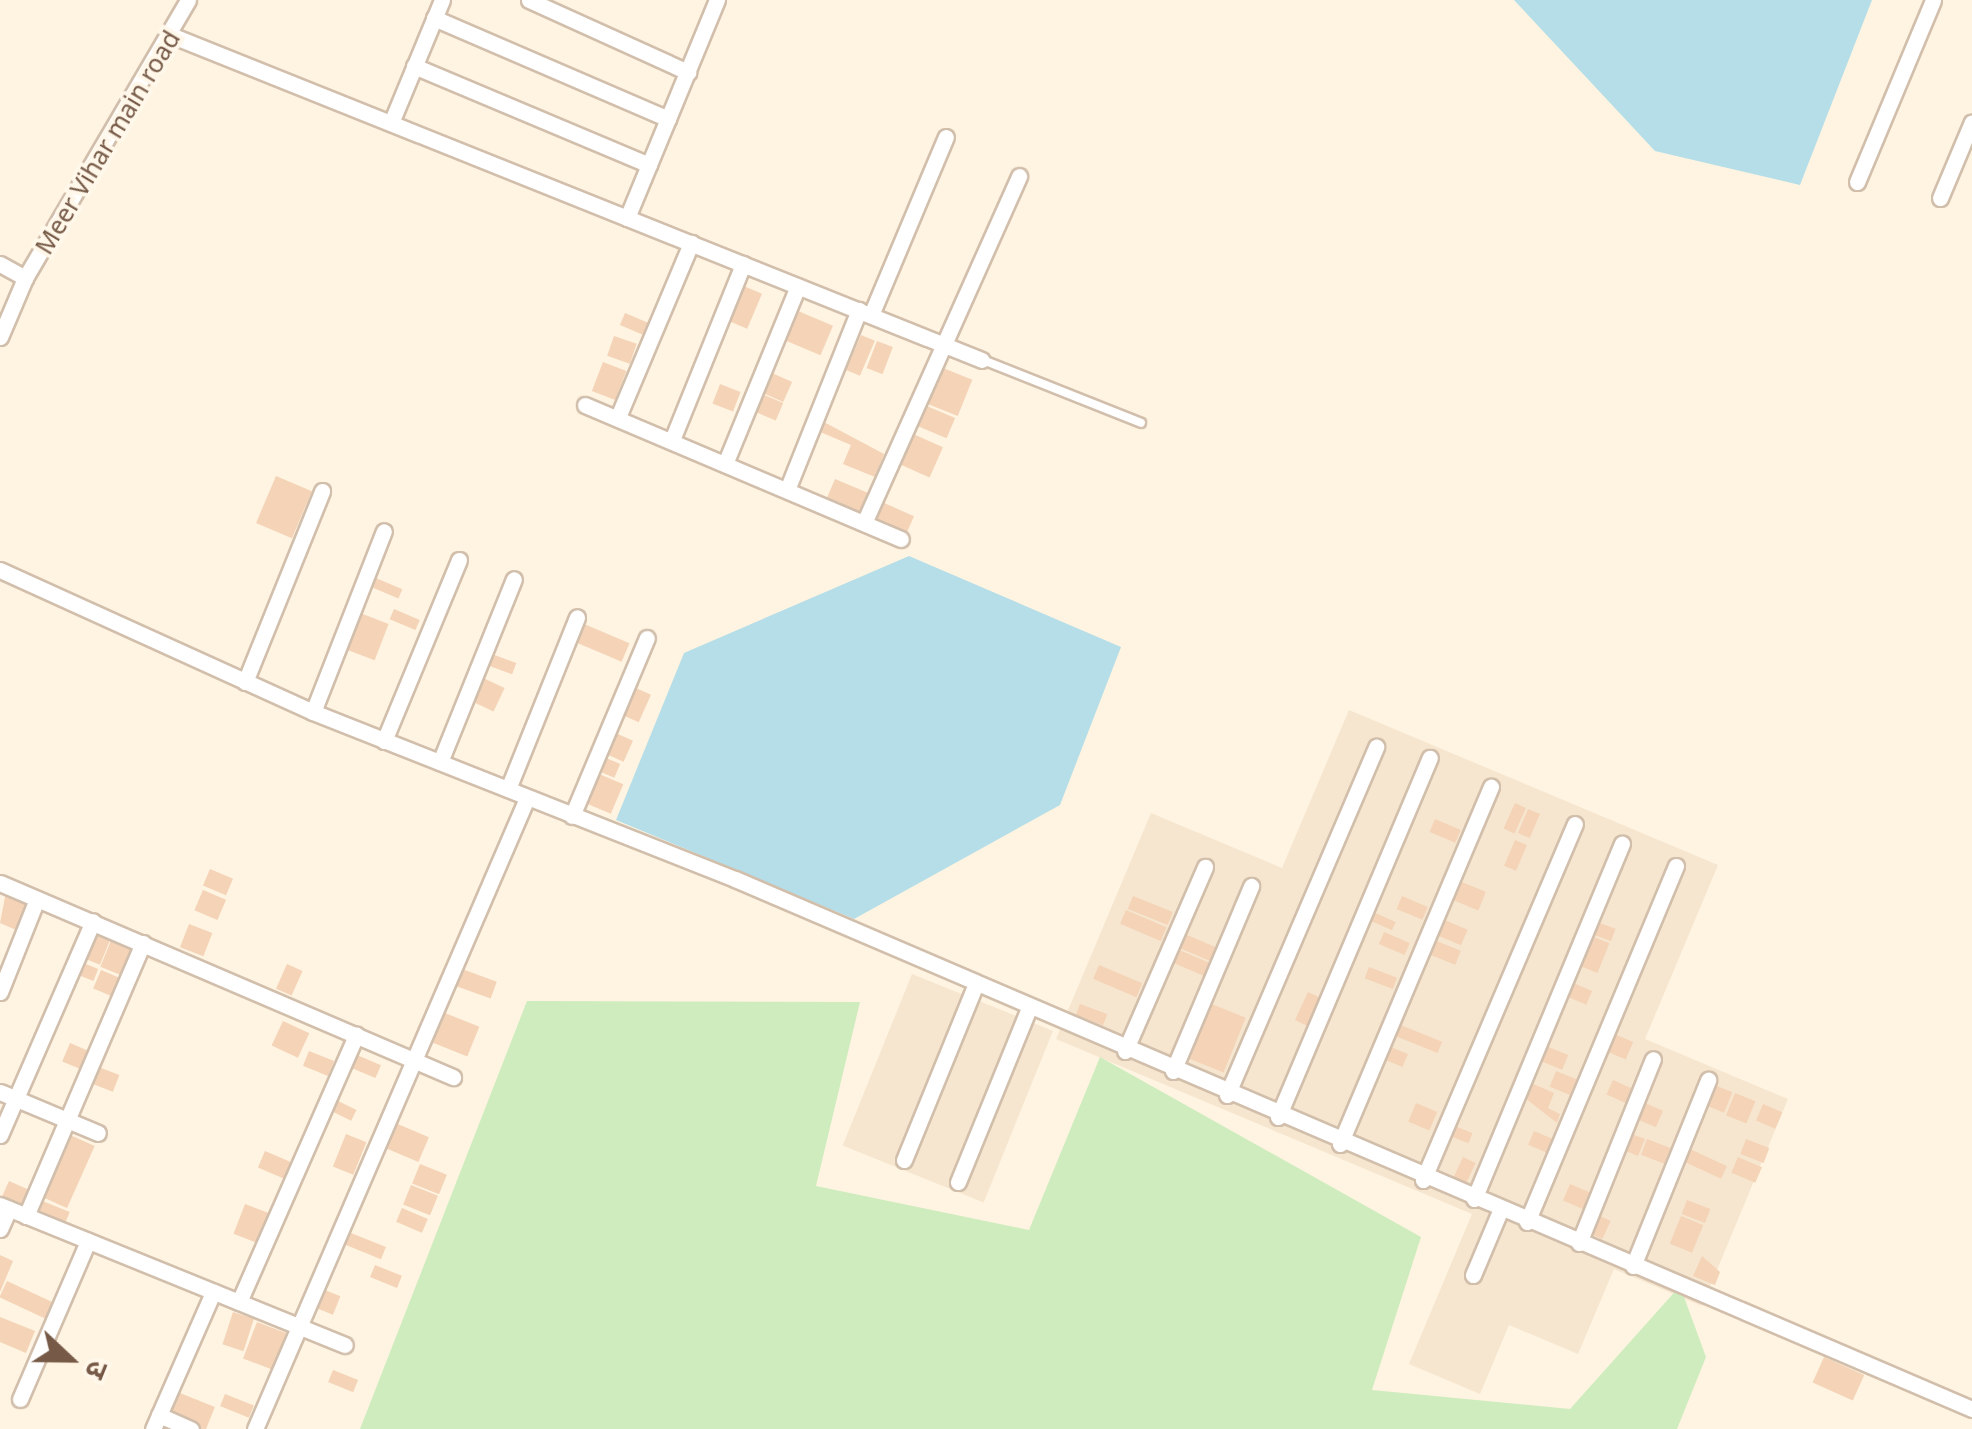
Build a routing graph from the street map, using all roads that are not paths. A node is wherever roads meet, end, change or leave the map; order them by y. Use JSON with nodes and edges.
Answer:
{"nodes":[{"id":1,"x":188,"y":0,"type":"edge"},
{"id":2,"x":442,"y":0,"type":"edge"},
{"id":3,"x":529,"y":0,"type":"edge"},
{"id":4,"x":718,"y":0,"type":"edge"},
{"id":5,"x":1933,"y":0,"type":"edge"},
{"id":6,"x":434,"y":18,"type":"junction"},
{"id":7,"x":173,"y":36,"type":"junction"},
{"id":8,"x":414,"y":66,"type":"junction"},
{"id":9,"x":688,"y":72,"type":"junction"},
{"id":10,"x":668,"y":119,"type":"junction"},
{"id":11,"x":1972,"y":122,"type":"edge"},
{"id":12,"x":391,"y":124,"type":"junction"},
{"id":13,"x":946,"y":137,"type":"dead end"},
{"id":14,"x":649,"y":165,"type":"junction"},
{"id":15,"x":1019,"y":176,"type":"dead end"},
{"id":16,"x":1857,"y":182,"type":"dead end"},
{"id":17,"x":1940,"y":198,"type":"dead end"},
{"id":18,"x":627,"y":218,"type":"junction"},
{"id":19,"x":691,"y":244,"type":"junction"},
{"id":20,"x":0,"y":264,"type":"edge"},
{"id":21,"x":743,"y":264,"type":"junction"},
{"id":22,"x":25,"y":278,"type":"junction"},
{"id":23,"x":798,"y":286,"type":"junction"},
{"id":24,"x":865,"y":313,"type":"junction"},
{"id":25,"x":0,"y":338,"type":"edge"},
{"id":26,"x":942,"y":343,"type":"junction"},
{"id":27,"x":982,"y":360,"type":"joint"},
{"id":28,"x":585,"y":405,"type":"dead end"},
{"id":29,"x":618,"y":417,"type":"junction"},
{"id":30,"x":1141,"y":423,"type":"dead end"},
{"id":31,"x":672,"y":440,"type":"junction"},
{"id":32,"x":725,"y":464,"type":"junction"},
{"id":33,"x":786,"y":490,"type":"junction"},
{"id":34,"x":322,"y":491,"type":"dead end"},
{"id":35,"x":864,"y":523,"type":"junction"},
{"id":36,"x":384,"y":531,"type":"dead end"},
{"id":37,"x":901,"y":539,"type":"dead end"},
{"id":38,"x":459,"y":560,"type":"dead end"},
{"id":39,"x":0,"y":570,"type":"edge"},
{"id":40,"x":514,"y":579,"type":"dead end"},
{"id":41,"x":577,"y":617,"type":"dead end"},
{"id":42,"x":647,"y":638,"type":"dead end"},
{"id":43,"x":245,"y":682,"type":"junction"},
{"id":44,"x":313,"y":712,"type":"junction"},
{"id":45,"x":384,"y":741,"type":"junction"},
{"id":46,"x":1376,"y":747,"type":"dead end"},
{"id":47,"x":1430,"y":758,"type":"dead end"},
{"id":48,"x":440,"y":762,"type":"junction"},
{"id":49,"x":1491,"y":787,"type":"dead end"},
{"id":50,"x":508,"y":789,"type":"junction"},
{"id":51,"x":527,"y":798,"type":"junction"},
{"id":52,"x":572,"y":816,"type":"junction"},
{"id":53,"x":1575,"y":824,"type":"dead end"},
{"id":54,"x":1622,"y":844,"type":"dead end"},
{"id":55,"x":1676,"y":866,"type":"dead end"},
{"id":56,"x":1205,"y":867,"type":"dead end"},
{"id":57,"x":0,"y":883,"type":"edge"},
{"id":58,"x":1251,"y":886,"type":"dead end"},
{"id":59,"x":37,"y":899,"type":"junction"},
{"id":60,"x":92,"y":920,"type":"junction"},
{"id":61,"x":143,"y":943,"type":"junction"},
{"id":62,"x":974,"y":986,"type":"junction"},
{"id":63,"x":0,"y":992,"type":"edge"},
{"id":64,"x":1030,"y":1008,"type":"junction"},
{"id":65,"x":356,"y":1034,"type":"junction"},
{"id":66,"x":1125,"y":1050,"type":"junction"},
{"id":67,"x":414,"y":1059,"type":"junction"},
{"id":68,"x":1652,"y":1059,"type":"dead end"},
{"id":69,"x":1173,"y":1071,"type":"junction"},
{"id":70,"x":453,"y":1077,"type":"dead end"},
{"id":71,"x":1708,"y":1080,"type":"dead end"},
{"id":72,"x":1228,"y":1095,"type":"junction"},
{"id":73,"x":8,"y":1096,"type":"edge"},
{"id":74,"x":1278,"y":1117,"type":"junction"},
{"id":75,"x":67,"y":1121,"type":"junction"},
{"id":76,"x":98,"y":1133,"type":"dead end"},
{"id":77,"x":0,"y":1135,"type":"edge"},
{"id":78,"x":1340,"y":1144,"type":"junction"},
{"id":79,"x":904,"y":1160,"type":"dead end"},
{"id":80,"x":1423,"y":1180,"type":"junction"},
{"id":81,"x":958,"y":1182,"type":"dead end"},
{"id":82,"x":1474,"y":1199,"type":"junction"},
{"id":83,"x":4,"y":1207,"type":"edge"},
{"id":84,"x":1500,"y":1211,"type":"junction"},
{"id":85,"x":26,"y":1216,"type":"junction"},
{"id":86,"x":1527,"y":1222,"type":"junction"},
{"id":87,"x":0,"y":1229,"type":"edge"},
{"id":88,"x":88,"y":1241,"type":"junction"},
{"id":89,"x":1579,"y":1243,"type":"junction"},
{"id":90,"x":1634,"y":1266,"type":"junction"},
{"id":91,"x":1473,"y":1275,"type":"dead end"},
{"id":92,"x":213,"y":1292,"type":"junction"},
{"id":93,"x":239,"y":1302,"type":"junction"},
{"id":94,"x":299,"y":1328,"type":"junction"},
{"id":95,"x":345,"y":1345,"type":"dead end"},
{"id":96,"x":20,"y":1400,"type":"dead end"},
{"id":97,"x":1972,"y":1410,"type":"edge"},
{"id":98,"x":156,"y":1422,"type":"edge"},
{"id":99,"x":191,"y":1429,"type":"edge"},
{"id":100,"x":255,"y":1429,"type":"edge"}],
"edges":[{"from":1,"to":7,"type":"street","name":"Meer Vihar main road"},
{"from":2,"to":6,"type":"street"},
{"from":3,"to":9,"type":"street"},
{"from":4,"to":9,"type":"street"},
{"from":5,"to":16,"type":"street"},
{"from":6,"to":8,"type":"street"},
{"from":6,"to":10,"type":"street"},
{"from":7,"to":12,"type":"street"},
{"from":7,"to":22,"type":"street","name":"Meer Vihar main road"},
{"from":8,"to":12,"type":"street"},
{"from":8,"to":14,"type":"street"},
{"from":9,"to":10,"type":"street"},
{"from":10,"to":14,"type":"street"},
{"from":11,"to":17,"type":"street"},
{"from":12,"to":18,"type":"street"},
{"from":13,"to":24,"type":"street"},
{"from":14,"to":18,"type":"street"},
{"from":15,"to":26,"type":"street"},
{"from":18,"to":19,"type":"street"},
{"from":19,"to":21,"type":"street"},
{"from":19,"to":29,"type":"street"},
{"from":20,"to":22,"type":"street"},
{"from":21,"to":23,"type":"street"},
{"from":21,"to":31,"type":"street"},
{"from":22,"to":25,"type":"street","name":"Meer Vihar main road"},
{"from":23,"to":24,"type":"street"},
{"from":23,"to":32,"type":"street"},
{"from":24,"to":26,"type":"street"},
{"from":24,"to":33,"type":"street"},
{"from":26,"to":27,"type":"street"},
{"from":26,"to":35,"type":"street"},
{"from":27,"to":30,"type":"lane"},
{"from":28,"to":29,"type":"street"},
{"from":29,"to":31,"type":"street"},
{"from":31,"to":32,"type":"street"},
{"from":32,"to":33,"type":"street"},
{"from":33,"to":35,"type":"street"},
{"from":34,"to":43,"type":"street"},
{"from":35,"to":37,"type":"street"},
{"from":36,"to":44,"type":"street"},
{"from":38,"to":45,"type":"street"},
{"from":39,"to":43,"type":"street"},
{"from":40,"to":48,"type":"street"},
{"from":41,"to":50,"type":"street"},
{"from":42,"to":52,"type":"street"},
{"from":43,"to":44,"type":"street"},
{"from":44,"to":45,"type":"street"},
{"from":45,"to":48,"type":"street"},
{"from":46,"to":72,"type":"street"},
{"from":47,"to":74,"type":"street"},
{"from":48,"to":50,"type":"street"},
{"from":49,"to":78,"type":"street"},
{"from":50,"to":51,"type":"street"},
{"from":51,"to":52,"type":"street"},
{"from":51,"to":67,"type":"street"},
{"from":52,"to":62,"type":"street"},
{"from":53,"to":80,"type":"street"},
{"from":54,"to":82,"type":"street"},
{"from":55,"to":86,"type":"street"},
{"from":56,"to":66,"type":"street"},
{"from":57,"to":59,"type":"street"},
{"from":58,"to":69,"type":"street"},
{"from":59,"to":60,"type":"street"},
{"from":59,"to":63,"type":"street"},
{"from":60,"to":61,"type":"street"},
{"from":60,"to":73,"type":"street"},
{"from":61,"to":65,"type":"street"},
{"from":61,"to":75,"type":"street"},
{"from":62,"to":64,"type":"street"},
{"from":62,"to":79,"type":"street"},
{"from":64,"to":66,"type":"street"},
{"from":64,"to":81,"type":"street"},
{"from":65,"to":67,"type":"street"},
{"from":65,"to":93,"type":"street"},
{"from":66,"to":69,"type":"street"},
{"from":67,"to":70,"type":"street"},
{"from":67,"to":94,"type":"street"},
{"from":68,"to":89,"type":"street"},
{"from":69,"to":72,"type":"street"},
{"from":71,"to":90,"type":"street"},
{"from":72,"to":74,"type":"street"},
{"from":73,"to":75,"type":"street"},
{"from":73,"to":77,"type":"street"},
{"from":74,"to":78,"type":"street"},
{"from":75,"to":76,"type":"street"},
{"from":75,"to":85,"type":"street"},
{"from":78,"to":80,"type":"street"},
{"from":80,"to":82,"type":"street"},
{"from":82,"to":84,"type":"street"},
{"from":83,"to":85,"type":"street"},
{"from":83,"to":87,"type":"street"},
{"from":84,"to":86,"type":"street"},
{"from":84,"to":91,"type":"street"},
{"from":85,"to":88,"type":"street"},
{"from":86,"to":89,"type":"street"},
{"from":88,"to":92,"type":"street"},
{"from":88,"to":96,"type":"street"},
{"from":89,"to":90,"type":"street"},
{"from":90,"to":97,"type":"street"},
{"from":92,"to":93,"type":"street"},
{"from":92,"to":98,"type":"street"},
{"from":93,"to":94,"type":"street"},
{"from":94,"to":95,"type":"street"},
{"from":94,"to":100,"type":"street"},
{"from":98,"to":99,"type":"street"}]}
